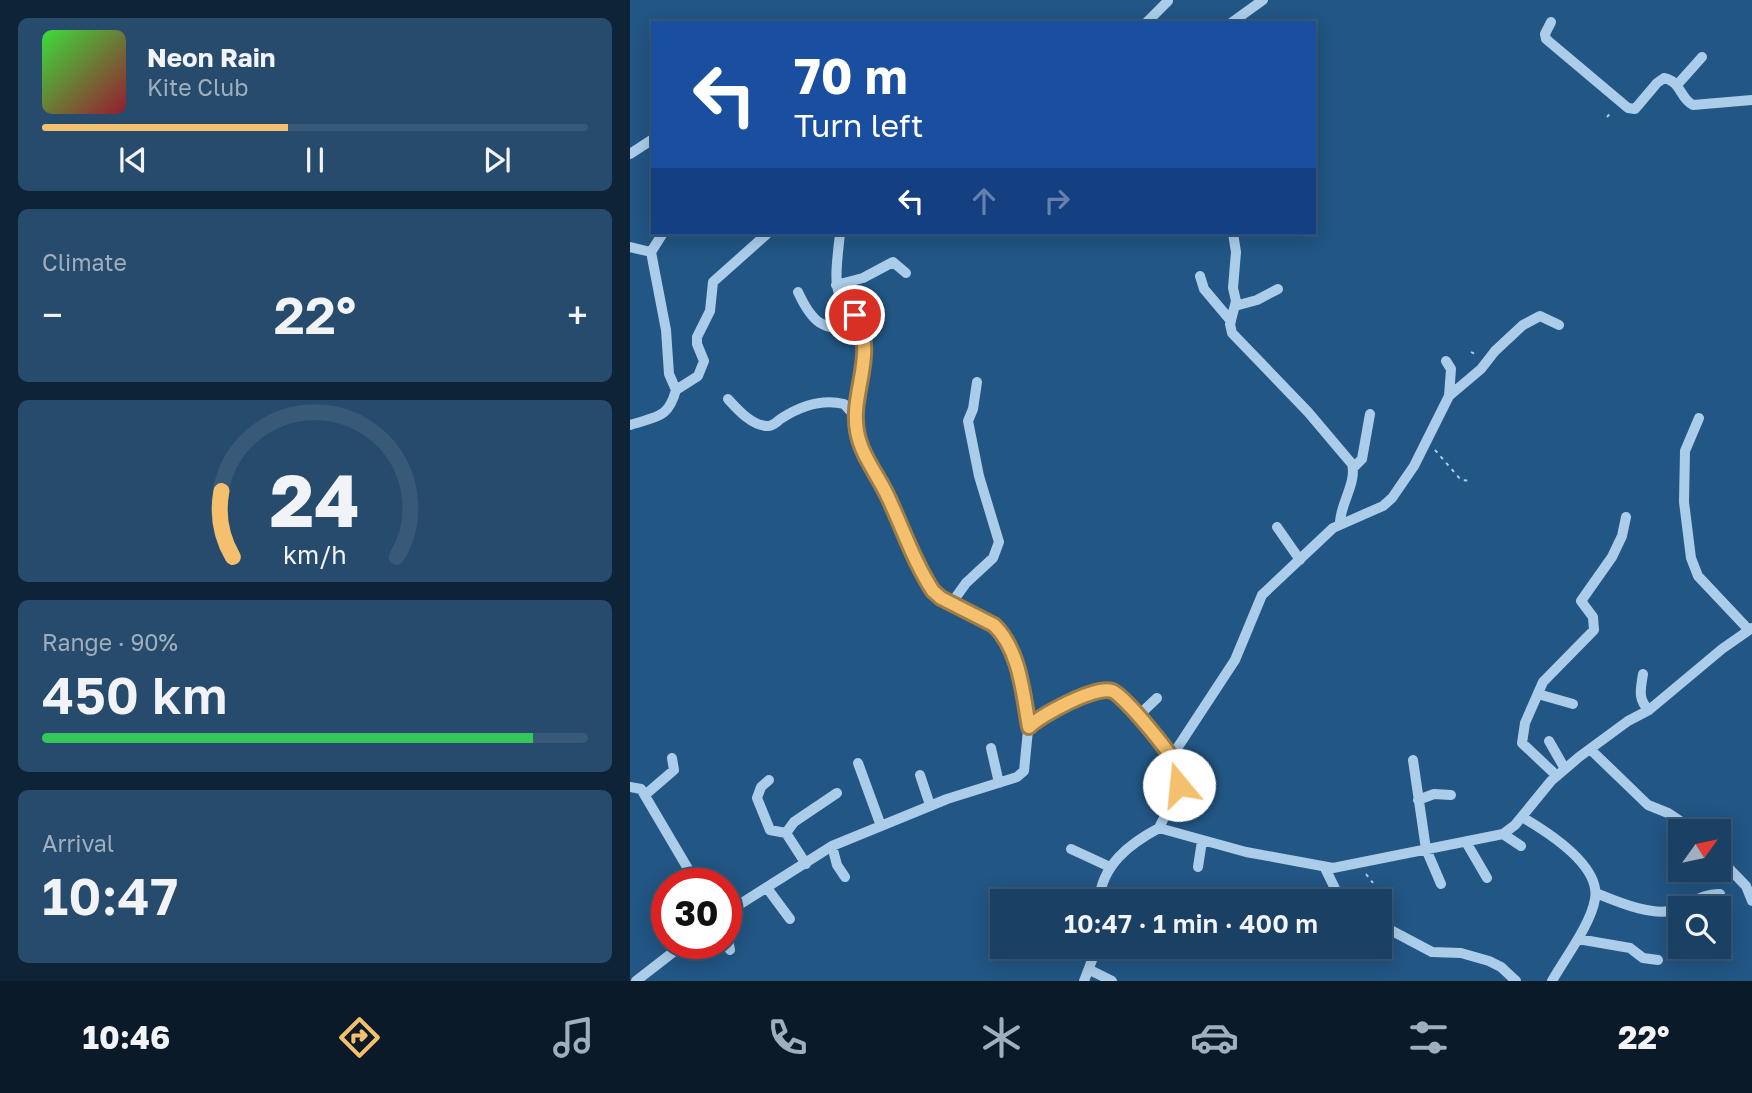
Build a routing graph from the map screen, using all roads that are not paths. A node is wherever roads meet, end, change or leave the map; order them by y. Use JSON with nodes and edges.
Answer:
{"nodes":[{"id":1,"x":1263,"y":0,"type":"edge"},
{"id":2,"x":1168,"y":1,"type":"edge"},
{"id":3,"x":1148,"y":21,"type":"edge"},
{"id":4,"x":1233,"y":21,"type":"edge"},
{"id":5,"x":1550,"y":22,"type":"dead end"},
{"id":6,"x":1702,"y":57,"type":"dead end"},
{"id":7,"x":1677,"y":85,"type":"junction"},
{"id":8,"x":1752,"y":100,"type":"edge"},
{"id":9,"x":651,"y":140,"type":"edge"},
{"id":10,"x":630,"y":154,"type":"edge"},
{"id":11,"x":662,"y":235,"type":"edge"},
{"id":12,"x":766,"y":235,"type":"edge"},
{"id":13,"x":840,"y":235,"type":"edge"},
{"id":14,"x":1233,"y":235,"type":"edge"},
{"id":15,"x":630,"y":247,"type":"edge"},
{"id":16,"x":651,"y":252,"type":"junction"},
{"id":17,"x":905,"y":273,"type":"dead end"},
{"id":18,"x":1199,"y":276,"type":"dead end"},
{"id":19,"x":836,"y":285,"type":"junction"},
{"id":20,"x":1278,"y":289,"type":"dead end"},
{"id":21,"x":798,"y":292,"type":"dead end"},
{"id":22,"x":1235,"y":306,"type":"junction"},
{"id":23,"x":1231,"y":321,"type":"junction"},
{"id":24,"x":1559,"y":325,"type":"dead end"},
{"id":25,"x":862,"y":332,"type":"junction"},
{"id":26,"x":1446,"y":361,"type":"dead end"},
{"id":27,"x":977,"y":382,"type":"dead end"},
{"id":28,"x":676,"y":390,"type":"junction"},
{"id":29,"x":1449,"y":396,"type":"junction"},
{"id":30,"x":727,"y":399,"type":"dead end"},
{"id":31,"x":1370,"y":414,"type":"dead end"},
{"id":32,"x":856,"y":417,"type":"junction"},
{"id":33,"x":1699,"y":418,"type":"dead end"},
{"id":34,"x":630,"y":425,"type":"edge"},
{"id":35,"x":1353,"y":468,"type":"junction"},
{"id":36,"x":1626,"y":517,"type":"dead end"},
{"id":37,"x":1340,"y":523,"type":"junction"},
{"id":38,"x":1277,"y":527,"type":"dead end"},
{"id":39,"x":1300,"y":560,"type":"junction"},
{"id":40,"x":951,"y":604,"type":"junction"},
{"id":41,"x":1750,"y":629,"type":"edge"},
{"id":42,"x":1643,"y":674,"type":"dead end"},
{"id":43,"x":1538,"y":694,"type":"junction"},
{"id":44,"x":1157,"y":698,"type":"dead end"},
{"id":45,"x":1573,"y":704,"type":"dead end"},
{"id":46,"x":1649,"y":710,"type":"junction"},
{"id":47,"x":1138,"y":716,"type":"junction"},
{"id":48,"x":1029,"y":727,"type":"junction"},
{"id":49,"x":1549,"y":741,"type":"dead end"},
{"id":50,"x":991,"y":748,"type":"dead end"},
{"id":51,"x":1591,"y":750,"type":"junction"},
{"id":52,"x":1172,"y":756,"type":"junction"},
{"id":53,"x":672,"y":758,"type":"dead end"},
{"id":54,"x":1413,"y":760,"type":"dead end"},
{"id":55,"x":858,"y":763,"type":"dead end"},
{"id":56,"x":1561,"y":772,"type":"junction"},
{"id":57,"x":920,"y":775,"type":"dead end"},
{"id":58,"x":769,"y":780,"type":"dead end"},
{"id":59,"x":999,"y":783,"type":"junction"},
{"id":60,"x":630,"y":787,"type":"edge"},
{"id":61,"x":837,"y":793,"type":"dead end"},
{"id":62,"x":645,"y":795,"type":"junction"},
{"id":63,"x":1451,"y":795,"type":"dead end"},
{"id":64,"x":1418,"y":800,"type":"junction"},
{"id":65,"x":930,"y":806,"type":"junction"},
{"id":66,"x":1522,"y":817,"type":"junction"},
{"id":67,"x":1677,"y":819,"type":"edge"},
{"id":68,"x":881,"y":826,"type":"junction"},
{"id":69,"x":1159,"y":828,"type":"junction"},
{"id":70,"x":786,"y":833,"type":"junction"},
{"id":71,"x":1503,"y":834,"type":"junction"},
{"id":72,"x":1202,"y":841,"type":"junction"},
{"id":73,"x":1466,"y":842,"type":"junction"},
{"id":74,"x":832,"y":846,"type":"junction"},
{"id":75,"x":1521,"y":846,"type":"dead end"},
{"id":76,"x":1071,"y":849,"type":"dead end"},
{"id":77,"x":1426,"y":849,"type":"junction"},
{"id":78,"x":806,"y":863,"type":"junction"},
{"id":79,"x":1110,"y":867,"type":"junction"},
{"id":80,"x":1198,"y":867,"type":"dead end"},
{"id":81,"x":688,"y":868,"type":"edge"},
{"id":82,"x":1325,"y":868,"type":"junction"},
{"id":83,"x":1731,"y":870,"type":"edge"},
{"id":84,"x":845,"y":877,"type":"dead end"},
{"id":85,"x":1487,"y":878,"type":"dead end"},
{"id":86,"x":1441,"y":884,"type":"dead end"},
{"id":87,"x":767,"y":888,"type":"junction"},
{"id":88,"x":1101,"y":889,"type":"edge"},
{"id":89,"x":1335,"y":889,"type":"edge"},
{"id":90,"x":1596,"y":893,"type":"junction"},
{"id":91,"x":1720,"y":894,"type":"dead end"},
{"id":92,"x":1751,"y":899,"type":"edge"},
{"id":93,"x":742,"y":903,"type":"edge"},
{"id":94,"x":790,"y":919,"type":"dead end"},
{"id":95,"x":1392,"y":931,"type":"edge"},
{"id":96,"x":1578,"y":939,"type":"junction"},
{"id":97,"x":661,"y":959,"type":"edge"},
{"id":98,"x":1093,"y":959,"type":"edge"},
{"id":99,"x":1658,"y":960,"type":"dead end"},
{"id":100,"x":1090,"y":970,"type":"junction"},
{"id":101,"x":635,"y":977,"type":"edge"},
{"id":102,"x":1084,"y":981,"type":"edge"},
{"id":103,"x":1112,"y":981,"type":"edge"},
{"id":104,"x":1516,"y":981,"type":"edge"},
{"id":105,"x":1552,"y":981,"type":"edge"}],
"edges":[{"from":1,"to":4,"type":"street"},
{"from":2,"to":3,"type":"street"},
{"from":5,"to":7,"type":"street"},
{"from":6,"to":7,"type":"street"},
{"from":7,"to":8,"type":"street"},
{"from":9,"to":10,"type":"street"},
{"from":11,"to":16,"type":"street"},
{"from":12,"to":28,"type":"street"},
{"from":13,"to":19,"type":"street"},
{"from":14,"to":22,"type":"street"},
{"from":15,"to":16,"type":"street"},
{"from":16,"to":28,"type":"street"},
{"from":17,"to":19,"type":"street"},
{"from":18,"to":23,"type":"street"},
{"from":19,"to":25,"type":"street"},
{"from":20,"to":22,"type":"street"},
{"from":21,"to":25,"type":"street"},
{"from":22,"to":23,"type":"street"},
{"from":23,"to":35,"type":"street"},
{"from":24,"to":29,"type":"street"},
{"from":25,"to":32,"type":"street"},
{"from":26,"to":29,"type":"street"},
{"from":27,"to":40,"type":"street"},
{"from":28,"to":34,"type":"street"},
{"from":29,"to":37,"type":"street"},
{"from":30,"to":32,"type":"street"},
{"from":31,"to":35,"type":"street"},
{"from":32,"to":40,"type":"street"},
{"from":33,"to":41,"type":"street"},
{"from":35,"to":37,"type":"street"},
{"from":36,"to":43,"type":"street"},
{"from":37,"to":39,"type":"street"},
{"from":38,"to":39,"type":"street"},
{"from":39,"to":52,"type":"street"},
{"from":40,"to":48,"type":"street"},
{"from":41,"to":46,"type":"street"},
{"from":42,"to":46,"type":"street"},
{"from":43,"to":45,"type":"street"},
{"from":43,"to":56,"type":"street"},
{"from":44,"to":47,"type":"street"},
{"from":46,"to":51,"type":"street"},
{"from":47,"to":48,"type":"street"},
{"from":47,"to":52,"type":"street"},
{"from":48,"to":59,"type":"street"},
{"from":49,"to":56,"type":"street"},
{"from":50,"to":59,"type":"street"},
{"from":51,"to":56,"type":"street"},
{"from":51,"to":67,"type":"street"},
{"from":52,"to":69,"type":"street"},
{"from":53,"to":62,"type":"street"},
{"from":54,"to":64,"type":"street"},
{"from":55,"to":68,"type":"street"},
{"from":56,"to":66,"type":"street"},
{"from":57,"to":65,"type":"street"},
{"from":58,"to":70,"type":"street"},
{"from":59,"to":65,"type":"street"},
{"from":60,"to":62,"type":"street"},
{"from":61,"to":70,"type":"street"},
{"from":62,"to":81,"type":"street"},
{"from":63,"to":64,"type":"street"},
{"from":64,"to":77,"type":"street"},
{"from":65,"to":68,"type":"street"},
{"from":66,"to":71,"type":"street"},
{"from":66,"to":90,"type":"street"},
{"from":68,"to":74,"type":"street"},
{"from":69,"to":72,"type":"street"},
{"from":69,"to":79,"type":"street"},
{"from":70,"to":78,"type":"street"},
{"from":71,"to":73,"type":"street"},
{"from":71,"to":75,"type":"street"},
{"from":72,"to":80,"type":"street"},
{"from":72,"to":82,"type":"street"},
{"from":73,"to":77,"type":"street"},
{"from":73,"to":85,"type":"street"},
{"from":74,"to":78,"type":"street"},
{"from":74,"to":84,"type":"street"},
{"from":76,"to":79,"type":"street"},
{"from":77,"to":82,"type":"street"},
{"from":77,"to":86,"type":"street"},
{"from":78,"to":87,"type":"street"},
{"from":79,"to":88,"type":"street"},
{"from":82,"to":89,"type":"street"},
{"from":83,"to":92,"type":"street"},
{"from":87,"to":93,"type":"street"},
{"from":87,"to":94,"type":"street"},
{"from":90,"to":91,"type":"street"},
{"from":90,"to":96,"type":"street"},
{"from":95,"to":104,"type":"street"},
{"from":96,"to":99,"type":"street"},
{"from":96,"to":105,"type":"street"},
{"from":97,"to":101,"type":"street"},
{"from":98,"to":100,"type":"street"},
{"from":100,"to":102,"type":"street"},
{"from":100,"to":103,"type":"street"}]}
